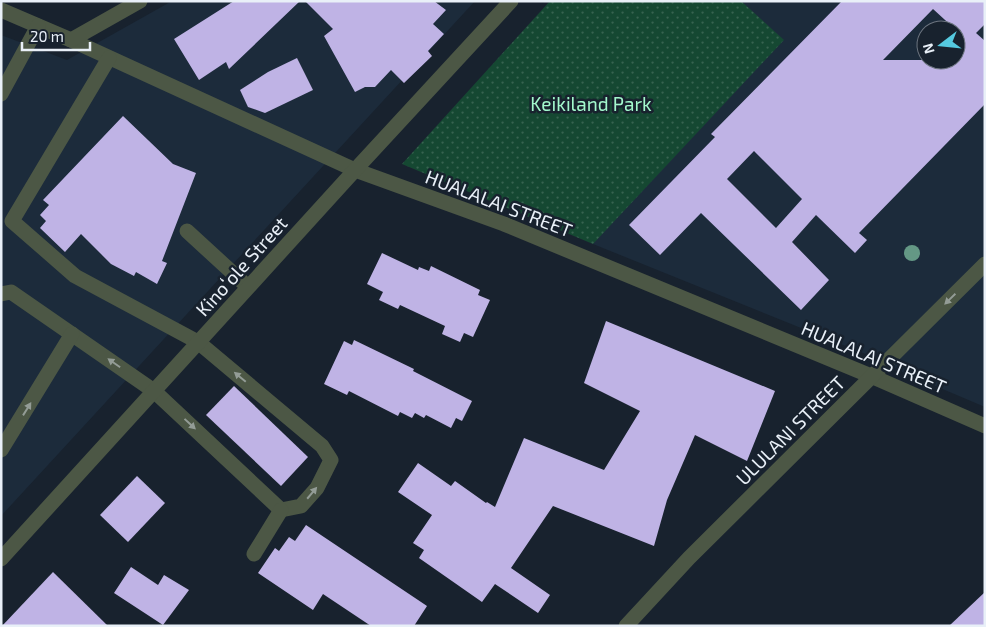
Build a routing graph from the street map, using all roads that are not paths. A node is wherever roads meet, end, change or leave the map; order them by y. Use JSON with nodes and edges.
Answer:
{"nodes":[{"id":1,"x":140,"y":1,"type":"edge"},
{"id":2,"x":511,"y":1,"type":"edge"},
{"id":3,"x":1,"y":10,"type":"edge"},
{"id":4,"x":38,"y":26,"type":"junction"},
{"id":5,"x":71,"y":40,"type":"junction"},
{"id":6,"x":109,"y":58,"type":"junction"},
{"id":7,"x":1,"y":94,"type":"edge"},
{"id":8,"x":355,"y":170,"type":"junction"},
{"id":9,"x":7,"y":217,"type":"edge"},
{"id":10,"x":187,"y":231,"type":"dead end"},
{"id":11,"x":985,"y":264,"type":"edge"},
{"id":12,"x":248,"y":287,"type":"junction"},
{"id":13,"x":1,"y":294,"type":"edge"},
{"id":14,"x":72,"y":334,"type":"junction"},
{"id":15,"x":198,"y":342,"type":"junction"},
{"id":16,"x":871,"y":376,"type":"junction"},
{"id":17,"x":154,"y":391,"type":"junction"},
{"id":18,"x":985,"y":426,"type":"edge"},
{"id":19,"x":1,"y":450,"type":"edge"},
{"id":20,"x":281,"y":510,"type":"junction"},
{"id":21,"x":254,"y":554,"type":"dead end"},
{"id":22,"x":1,"y":559,"type":"edge"},
{"id":23,"x":626,"y":626,"type":"edge"}],
"edges":[{"from":1,"to":5,"type":"street"},
{"from":2,"to":8,"type":"street","name":"Kinoʻole Street"},
{"from":3,"to":4,"type":"street","name":"HUALALAI STREET"},
{"from":4,"to":5,"type":"street","name":"HUALALAI STREET"},
{"from":4,"to":7,"type":"street"},
{"from":5,"to":6,"type":"street","name":"HUALALAI STREET"},
{"from":6,"to":8,"type":"street","name":"HUALALAI STREET"},
{"from":6,"to":9,"type":"street"},
{"from":8,"to":12,"type":"street","name":"Kinoʻole Street"},
{"from":8,"to":16,"type":"street","name":"HUALALAI STREET"},
{"from":9,"to":15,"type":"street"},
{"from":10,"to":12,"type":"street"},
{"from":11,"to":16,"type":"street","name":"ULULANI STREET","one_way":true},
{"from":12,"to":15,"type":"street","name":"Kinoʻole Street"},
{"from":13,"to":14,"type":"street"},
{"from":17,"to":14,"type":"street","one_way":true},
{"from":19,"to":14,"type":"street","one_way":true},
{"from":15,"to":17,"type":"street","name":"Kinoʻole Street"},
{"from":20,"to":15,"type":"street","one_way":true},
{"from":16,"to":18,"type":"street","name":"HUALALAI STREET"},
{"from":16,"to":23,"type":"street","name":"ULULANI STREET"},
{"from":17,"to":20,"type":"street","one_way":true},
{"from":17,"to":22,"type":"street","name":"Kinoʻole Street"},
{"from":20,"to":21,"type":"street"}]}
